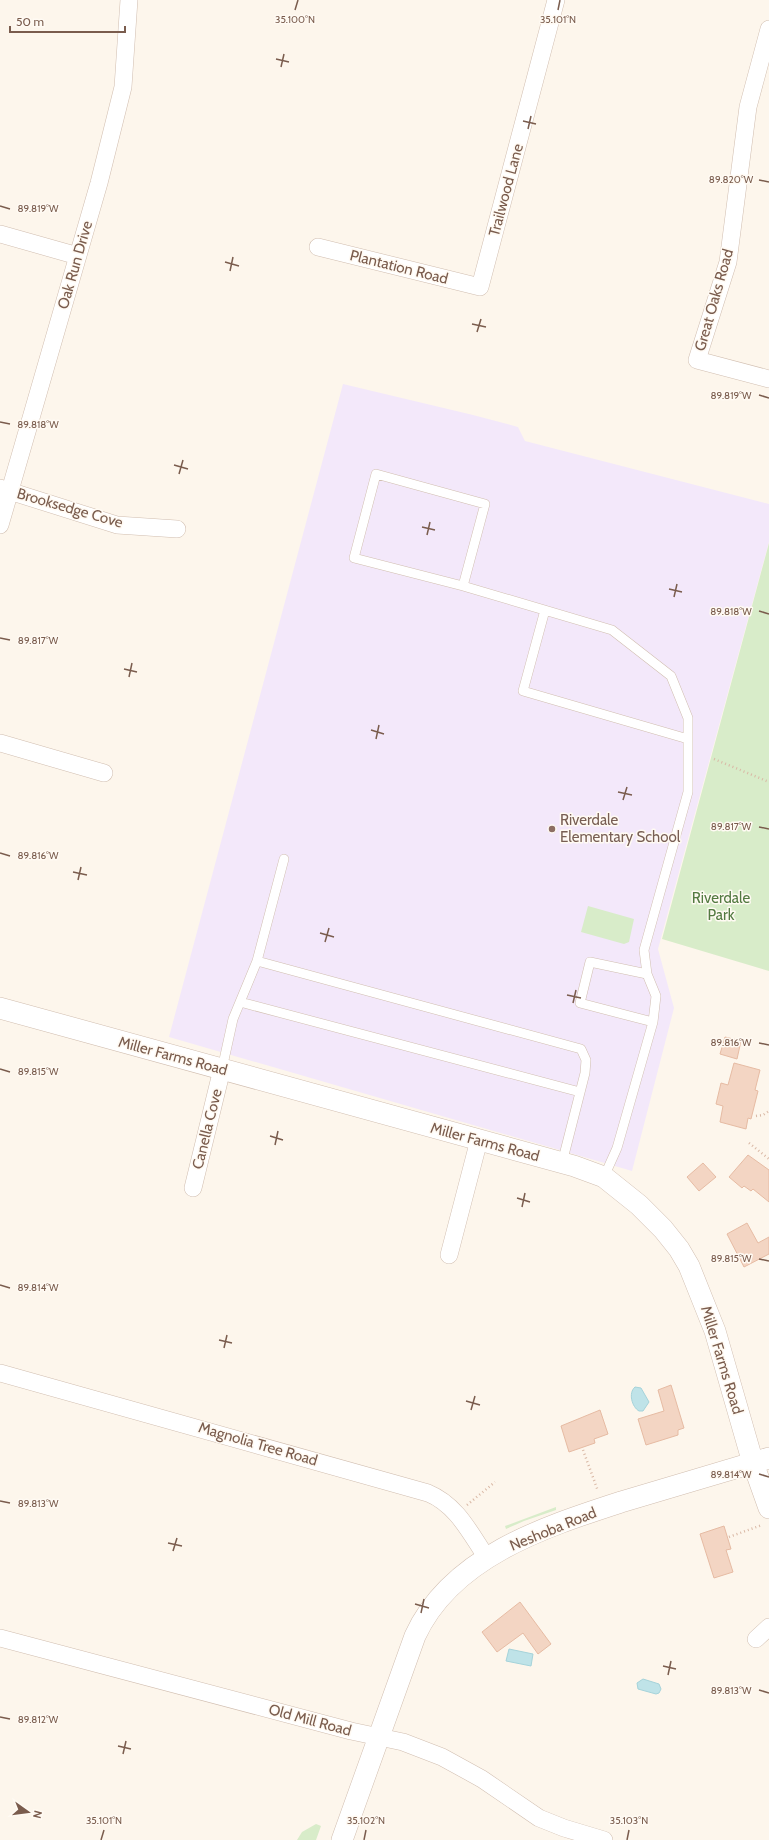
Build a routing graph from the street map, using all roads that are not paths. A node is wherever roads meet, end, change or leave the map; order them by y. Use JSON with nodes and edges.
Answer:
{"nodes":[{"id":1,"x":129,"y":0,"type":"edge"},
{"id":2,"x":556,"y":0,"type":"edge"},
{"id":3,"x":769,"y":29,"type":"edge"},
{"id":4,"x":0,"y":234,"type":"edge"},
{"id":5,"x":318,"y":247,"type":"dead end"},
{"id":6,"x":78,"y":256,"type":"junction"},
{"id":7,"x":480,"y":287,"type":"joint"},
{"id":8,"x":769,"y":379,"type":"edge"},
{"id":9,"x":5,"y":489,"type":"edge"},
{"id":10,"x":0,"y":525,"type":"edge"},
{"id":11,"x":177,"y":529,"type":"dead end"},
{"id":12,"x":463,"y":586,"type":"junction"},
{"id":13,"x":545,"y":610,"type":"junction"},
{"id":14,"x":688,"y":739,"type":"junction"},
{"id":15,"x":0,"y":743,"type":"edge"},
{"id":16,"x":104,"y":773,"type":"dead end"},
{"id":17,"x":284,"y":859,"type":"dead end"},
{"id":18,"x":257,"y":961,"type":"junction"},
{"id":19,"x":647,"y":974,"type":"junction"},
{"id":20,"x":240,"y":1002,"type":"junction"},
{"id":21,"x":0,"y":1008,"type":"edge"},
{"id":22,"x":653,"y":1022,"type":"junction"},
{"id":23,"x":222,"y":1069,"type":"junction"},
{"id":24,"x":580,"y":1092,"type":"junction"},
{"id":25,"x":478,"y":1140,"type":"junction"},
{"id":26,"x":562,"y":1163,"type":"junction"},
{"id":27,"x":604,"y":1177,"type":"junction"},
{"id":28,"x":193,"y":1188,"type":"dead end"},
{"id":29,"x":449,"y":1255,"type":"dead end"},
{"id":30,"x":0,"y":1373,"type":"edge"},
{"id":31,"x":761,"y":1460,"type":"edge"},
{"id":32,"x":769,"y":1508,"type":"edge"},
{"id":33,"x":487,"y":1558,"type":"junction"},
{"id":34,"x":769,"y":1627,"type":"edge"},
{"id":35,"x":0,"y":1638,"type":"edge"},
{"id":36,"x":756,"y":1639,"type":"dead end"},
{"id":37,"x":379,"y":1737,"type":"junction"},
{"id":38,"x":342,"y":1840,"type":"edge"},
{"id":39,"x":604,"y":1840,"type":"edge"}],
"edges":[{"from":1,"to":6,"type":"street","name":"Oak Run Drive"},
{"from":2,"to":7,"type":"street","name":"Trailwood Lane"},
{"from":3,"to":8,"type":"street","name":"Great Oaks Road"},
{"from":4,"to":6,"type":"street"},
{"from":5,"to":7,"type":"street","name":"Plantation Road"},
{"from":6,"to":9,"type":"street","name":"Oak Run Drive"},
{"from":9,"to":10,"type":"street","name":"Oak Run Drive"},
{"from":9,"to":11,"type":"street","name":"Brooksedge Cove"},
{"from":12,"to":12,"type":"lane"},
{"from":12,"to":13,"type":"lane"},
{"from":13,"to":14,"type":"lane"},
{"from":13,"to":14,"type":"lane"},
{"from":14,"to":19,"type":"lane"},
{"from":15,"to":16,"type":"street"},
{"from":17,"to":18,"type":"lane"},
{"from":18,"to":20,"type":"lane"},
{"from":18,"to":24,"type":"lane"},
{"from":19,"to":22,"type":"lane"},
{"from":19,"to":22,"type":"lane"},
{"from":20,"to":23,"type":"lane"},
{"from":20,"to":24,"type":"lane"},
{"from":21,"to":23,"type":"street","name":"Miller Farms Road"},
{"from":22,"to":27,"type":"lane"},
{"from":23,"to":25,"type":"street","name":"Miller Farms Road"},
{"from":23,"to":28,"type":"street","name":"Canella Cove"},
{"from":24,"to":26,"type":"lane"},
{"from":25,"to":26,"type":"street","name":"Miller Farms Road"},
{"from":25,"to":29,"type":"street"},
{"from":26,"to":27,"type":"street","name":"Miller Farms Road"},
{"from":27,"to":31,"type":"street","name":"Miller Farms Road"},
{"from":30,"to":33,"type":"street","name":"Magnolia Tree Road"},
{"from":31,"to":32,"type":"street","name":"Miller Farms Road"},
{"from":31,"to":33,"type":"street","name":"Neshoba Road"},
{"from":33,"to":37,"type":"street","name":"Neshoba Road"},
{"from":34,"to":36,"type":"street"},
{"from":35,"to":37,"type":"street","name":"Old Mill Road"},
{"from":37,"to":38,"type":"street","name":"Neshoba Road"},
{"from":37,"to":39,"type":"street","name":"Old Mill Road"}]}
